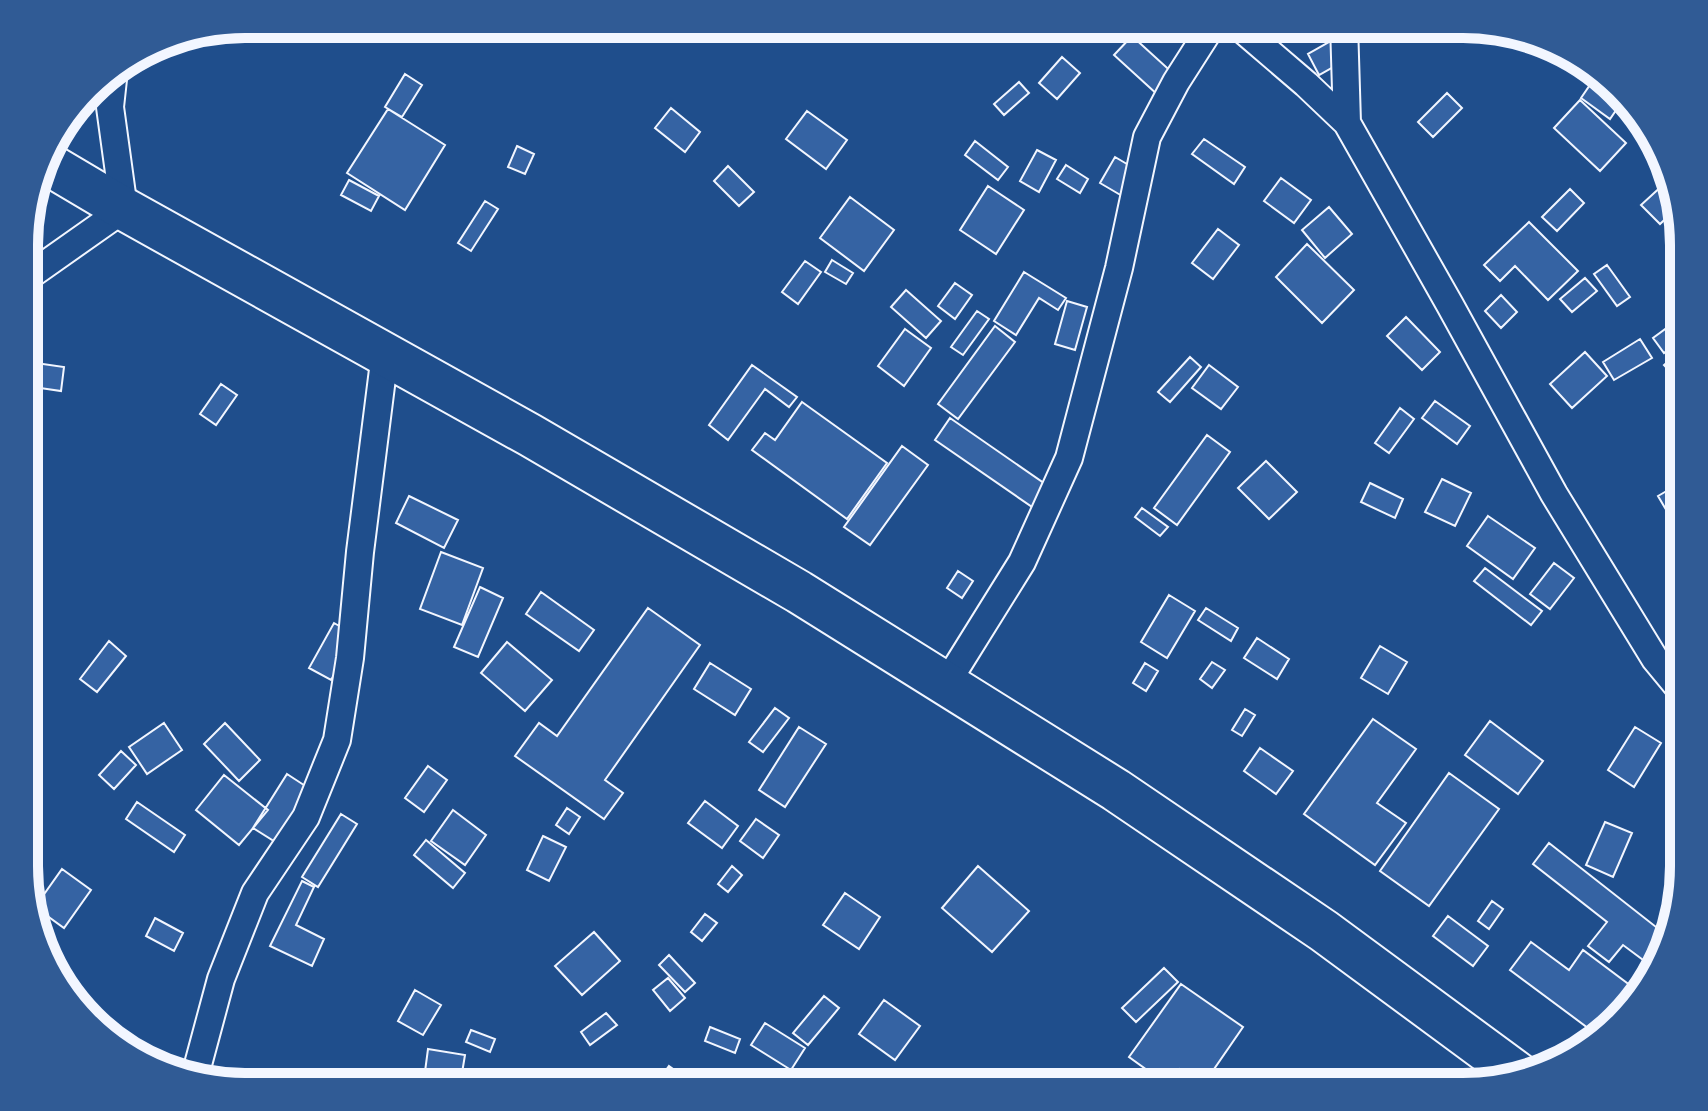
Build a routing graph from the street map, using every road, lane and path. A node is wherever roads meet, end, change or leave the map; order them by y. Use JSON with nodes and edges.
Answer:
{"nodes":[{"id":1,"x":1204,"y":38,"type":"edge"},
{"id":2,"x":1252,"y":38,"type":"edge"},
{"id":3,"x":1344,"y":38,"type":"edge"},
{"id":4,"x":101,"y":98,"type":"edge"},
{"id":5,"x":1347,"y":123,"type":"junction"},
{"id":6,"x":55,"y":164,"type":"edge"},
{"id":7,"x":124,"y":209,"type":"junction"},
{"id":8,"x":38,"y":270,"type":"edge"},
{"id":9,"x":385,"y":354,"type":"junction"},
{"id":10,"x":1670,"y":677,"type":"edge"},
{"id":11,"x":946,"y":684,"type":"junction"},
{"id":12,"x":197,"y":1067,"type":"edge"},
{"id":13,"x":1509,"y":1067,"type":"edge"}],
"edges":[{"from":1,"to":11,"type":"street"},
{"from":2,"to":5,"type":"street"},
{"from":3,"to":5,"type":"street"},
{"from":4,"to":7,"type":"street"},
{"from":5,"to":10,"type":"street"},
{"from":6,"to":7,"type":"main road"},
{"from":7,"to":8,"type":"street"},
{"from":7,"to":9,"type":"main road"},
{"from":9,"to":11,"type":"main road"},
{"from":9,"to":12,"type":"street"},
{"from":11,"to":13,"type":"main road"}]}
